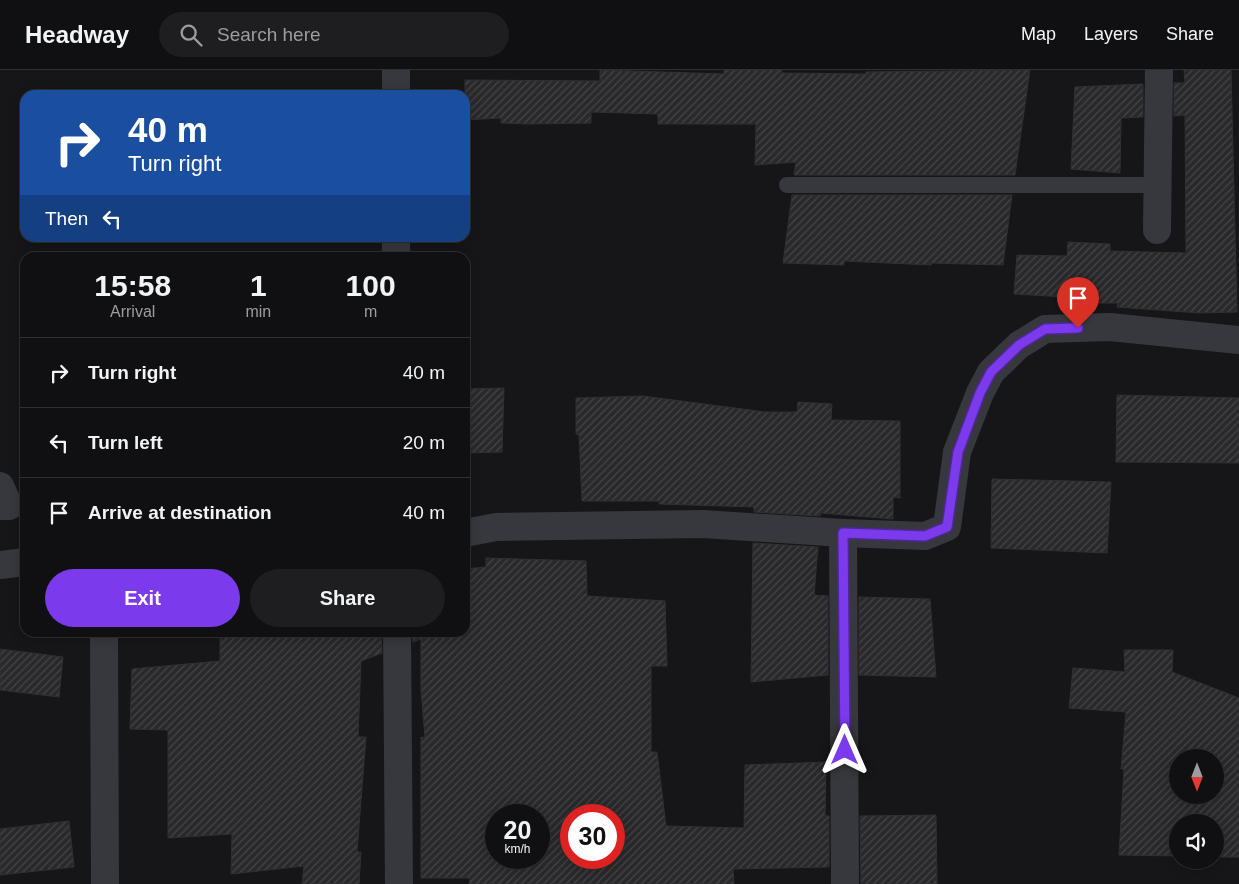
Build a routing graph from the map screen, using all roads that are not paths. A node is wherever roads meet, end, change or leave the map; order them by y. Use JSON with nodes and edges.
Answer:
{"nodes":[{"id":1,"x":396,"y":70,"type":"edge"},
{"id":2,"x":1159,"y":70,"type":"edge"},
{"id":3,"x":396,"y":90,"type":"edge"},
{"id":4,"x":787,"y":185,"type":"dead end"},
{"id":5,"x":1159,"y":185,"type":"junction"},
{"id":6,"x":1157,"y":230,"type":"dead end"},
{"id":7,"x":1239,"y":340,"type":"edge"},
{"id":8,"x":470,"y":532,"type":"edge"},
{"id":9,"x":843,"y":533,"type":"junction"},
{"id":10,"x":20,"y":563,"type":"edge"},
{"id":11,"x":0,"y":565,"type":"edge"},
{"id":12,"x":104,"y":637,"type":"edge"},
{"id":13,"x":397,"y":637,"type":"edge"},
{"id":14,"x":105,"y":884,"type":"edge"},
{"id":15,"x":399,"y":884,"type":"edge"},
{"id":16,"x":846,"y":884,"type":"edge"}],
"edges":[{"from":1,"to":3,"type":"street"},
{"from":2,"to":5,"type":"street"},
{"from":4,"to":5,"type":"lane"},
{"from":5,"to":6,"type":"street"},
{"from":7,"to":9,"type":"street"},
{"from":8,"to":9,"type":"street"},
{"from":9,"to":16,"type":"street"},
{"from":10,"to":11,"type":"street"},
{"from":12,"to":14,"type":"street"},
{"from":13,"to":15,"type":"street"}]}
